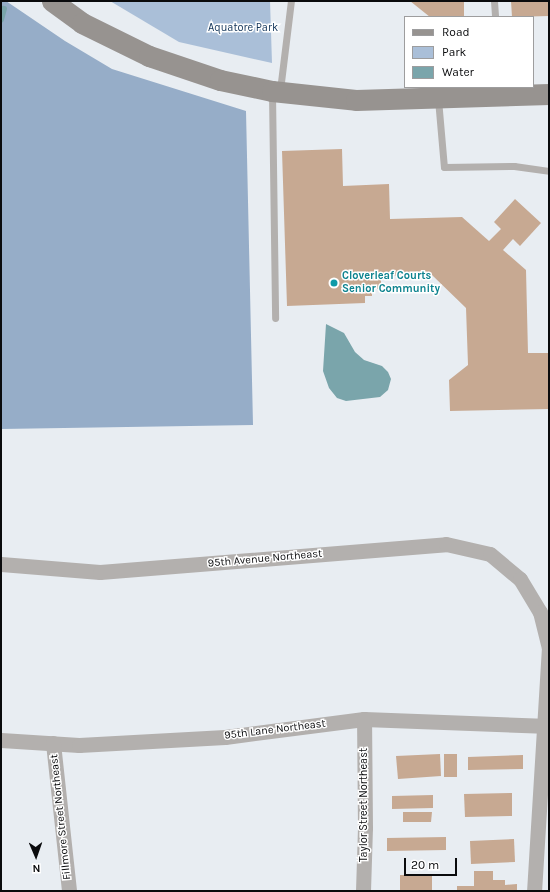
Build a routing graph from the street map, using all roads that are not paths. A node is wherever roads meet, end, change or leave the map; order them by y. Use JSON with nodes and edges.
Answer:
{"nodes":[{"id":1,"x":52,"y":1,"type":"edge"},
{"id":2,"x":291,"y":1,"type":"edge"},
{"id":3,"x":494,"y":1,"type":"edge"},
{"id":4,"x":495,"y":16,"type":"edge"},
{"id":5,"x":500,"y":91,"type":"edge"},
{"id":6,"x":276,"y":92,"type":"junction"},
{"id":7,"x":549,"y":94,"type":"edge"},
{"id":8,"x":438,"y":98,"type":"junction"},
{"id":9,"x":549,"y":171,"type":"edge"},
{"id":10,"x":275,"y":318,"type":"dead end"},
{"id":11,"x":1,"y":564,"type":"edge"},
{"id":12,"x":364,"y":719,"type":"junction"},
{"id":13,"x":547,"y":726,"type":"edge"},
{"id":14,"x":1,"y":740,"type":"edge"},
{"id":15,"x":53,"y":743,"type":"junction"},
{"id":16,"x":69,"y":891,"type":"edge"},
{"id":17,"x":363,"y":891,"type":"edge"},
{"id":18,"x":534,"y":891,"type":"edge"}],
"edges":[{"from":1,"to":6,"type":"street"},
{"from":2,"to":6,"type":"lane"},
{"from":3,"to":4,"type":"lane"},
{"from":5,"to":7,"type":"street"},
{"from":5,"to":8,"type":"street"},
{"from":6,"to":8,"type":"street"},
{"from":6,"to":10,"type":"lane"},
{"from":8,"to":9,"type":"lane"},
{"from":11,"to":13,"type":"street","name":"95th Avenue Northeast"},
{"from":12,"to":13,"type":"street","name":"95th Lane Northeast"},
{"from":12,"to":15,"type":"street","name":"95th Lane Northeast"},
{"from":12,"to":17,"type":"street","name":"Taylor Street Northeast"},
{"from":13,"to":18,"type":"street","name":"95th Avenue Northeast"},
{"from":14,"to":15,"type":"street","name":"95th Lane Northeast"},
{"from":15,"to":16,"type":"street","name":"Fillmore Street Northeast"}]}
